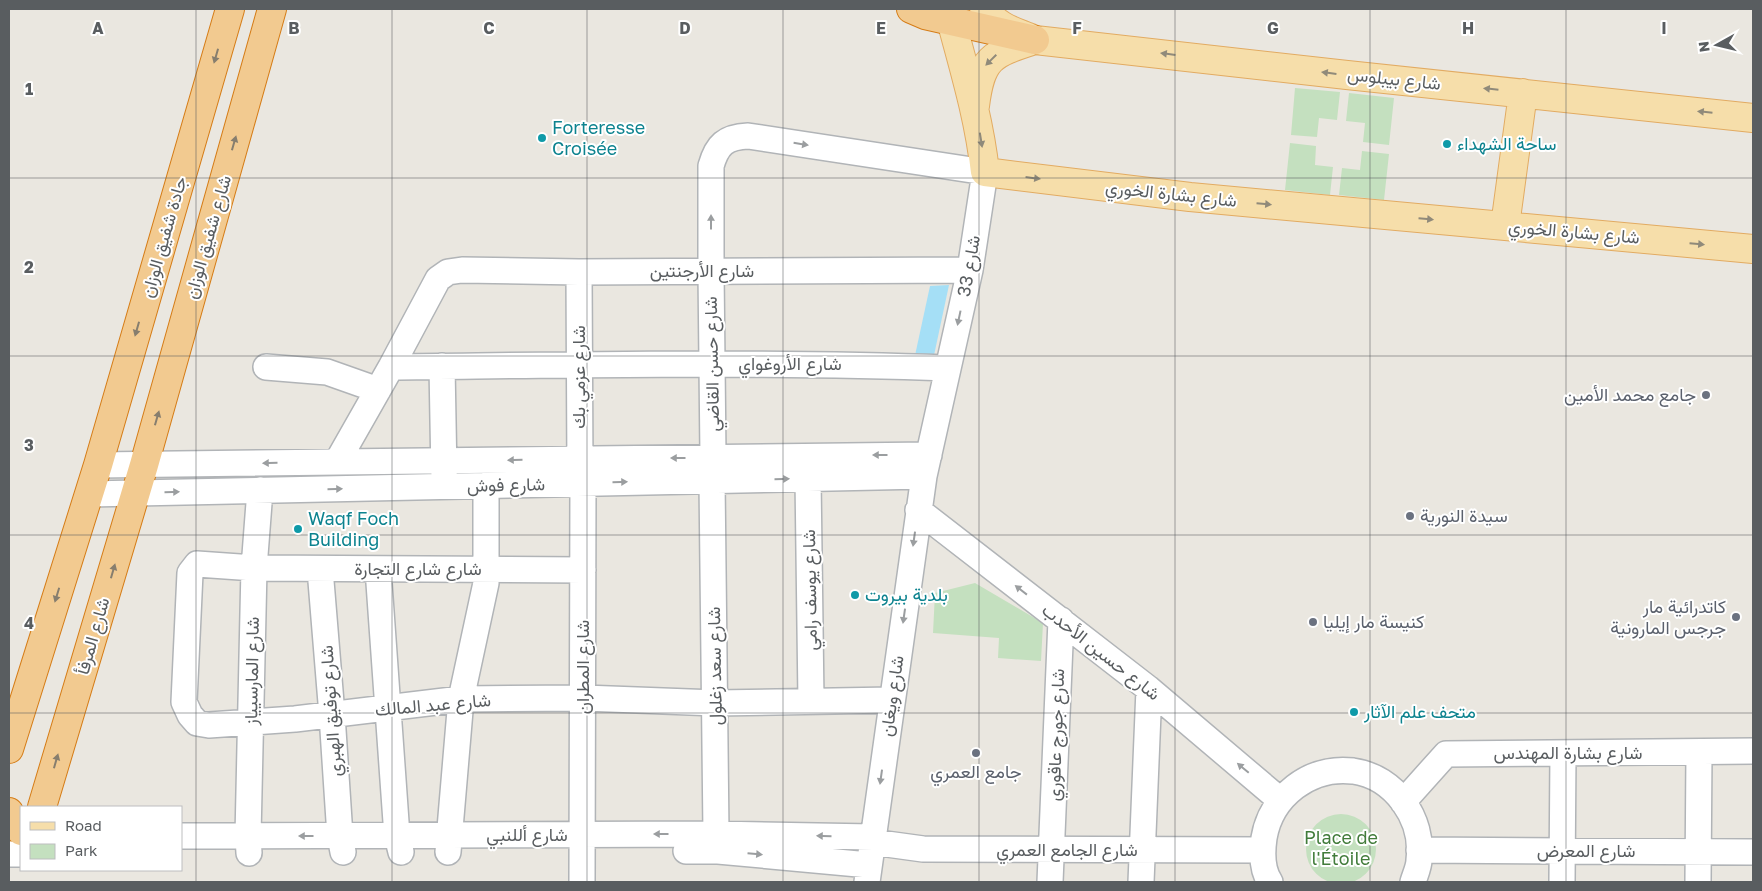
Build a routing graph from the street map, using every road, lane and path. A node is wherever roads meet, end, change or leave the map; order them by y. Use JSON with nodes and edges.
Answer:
{"nodes":[{"id":1,"x":230,"y":9,"type":"edge"},
{"id":2,"x":272,"y":9,"type":"edge"},
{"id":3,"x":911,"y":9,"type":"edge"},
{"id":4,"x":984,"y":9,"type":"edge"},
{"id":5,"x":949,"y":15,"type":"edge"},
{"id":6,"x":1034,"y":40,"type":"junction"},
{"id":7,"x":1523,"y":93,"type":"junction"},
{"id":8,"x":974,"y":109,"type":"junction"},
{"id":9,"x":1753,"y":118,"type":"edge"},
{"id":10,"x":985,"y":172,"type":"junction"},
{"id":11,"x":1505,"y":226,"type":"junction"},
{"id":12,"x":1753,"y":248,"type":"edge"},
{"id":13,"x":970,"y":270,"type":"junction"},
{"id":14,"x":711,"y":271,"type":"junction"},
{"id":15,"x":579,"y":272,"type":"junction"},
{"id":16,"x":712,"y":364,"type":"junction"},
{"id":17,"x":579,"y":365,"type":"junction"},
{"id":18,"x":442,"y":366,"type":"junction"},
{"id":19,"x":266,"y":367,"type":"dead end"},
{"id":20,"x":391,"y":367,"type":"junction"},
{"id":21,"x":948,"y":368,"type":"junction"},
{"id":22,"x":378,"y":390,"type":"junction"},
{"id":23,"x":580,"y":458,"type":"junction"},
{"id":24,"x":444,"y":461,"type":"junction"},
{"id":25,"x":337,"y":462,"type":"junction"},
{"id":26,"x":98,"y":465,"type":"junction"},
{"id":27,"x":144,"y":465,"type":"junction"},
{"id":28,"x":926,"y":465,"type":"junction"},
{"id":29,"x":713,"y":469,"type":"junction"},
{"id":30,"x":808,"y":478,"type":"junction"},
{"id":31,"x":582,"y":483,"type":"junction"},
{"id":32,"x":486,"y":485,"type":"junction"},
{"id":33,"x":445,"y":486,"type":"junction"},
{"id":34,"x":260,"y":490,"type":"junction"},
{"id":35,"x":136,"y":493,"type":"junction"},
{"id":36,"x":88,"y":494,"type":"junction"},
{"id":37,"x":918,"y":510,"type":"junction"},
{"id":38,"x":254,"y":568,"type":"junction"},
{"id":39,"x":320,"y":569,"type":"junction"},
{"id":40,"x":378,"y":569,"type":"junction"},
{"id":41,"x":486,"y":570,"type":"junction"},
{"id":42,"x":583,"y":570,"type":"junction"},
{"id":43,"x":1061,"y":620,"type":"junction"},
{"id":44,"x":1149,"y":689,"type":"junction"},
{"id":45,"x":584,"y":698,"type":"junction"},
{"id":46,"x":461,"y":699,"type":"junction"},
{"id":47,"x":892,"y":700,"type":"junction"},
{"id":48,"x":811,"y":701,"type":"junction"},
{"id":49,"x":716,"y":702,"type":"junction"},
{"id":50,"x":389,"y":708,"type":"junction"},
{"id":51,"x":332,"y":714,"type":"junction"},
{"id":52,"x":251,"y":721,"type":"junction"},
{"id":53,"x":9,"y":749,"type":"edge"},
{"id":54,"x":1753,"y":751,"type":"edge"},
{"id":55,"x":1699,"y":752,"type":"junction"},
{"id":56,"x":1563,"y":753,"type":"junction"},
{"id":57,"x":1280,"y":800,"type":"junction"},
{"id":58,"x":1403,"y":802,"type":"junction"},
{"id":59,"x":45,"y":804,"type":"edge"},
{"id":60,"x":9,"y":812,"type":"edge"},
{"id":61,"x":20,"y":829,"type":"edge"},
{"id":62,"x":182,"y":836,"type":"edge"},
{"id":63,"x":20,"y":837,"type":"edge"},
{"id":64,"x":717,"y":842,"type":"junction"},
{"id":65,"x":582,"y":843,"type":"junction"},
{"id":66,"x":9,"y":844,"type":"edge"},
{"id":67,"x":249,"y":844,"type":"junction"},
{"id":68,"x":342,"y":844,"type":"junction"},
{"id":69,"x":399,"y":844,"type":"junction"},
{"id":70,"x":448,"y":844,"type":"junction"},
{"id":71,"x":1052,"y":850,"type":"junction"},
{"id":72,"x":1142,"y":850,"type":"junction"},
{"id":73,"x":1262,"y":850,"type":"junction"},
{"id":74,"x":1420,"y":850,"type":"junction"},
{"id":75,"x":1562,"y":851,"type":"junction"},
{"id":76,"x":182,"y":852,"type":"edge"},
{"id":77,"x":1699,"y":852,"type":"junction"},
{"id":78,"x":1753,"y":852,"type":"edge"},
{"id":79,"x":870,"y":857,"type":"edge"},
{"id":80,"x":582,"y":882,"type":"edge"},
{"id":81,"x":1050,"y":882,"type":"edge"},
{"id":82,"x":1141,"y":882,"type":"edge"},
{"id":83,"x":1270,"y":882,"type":"edge"},
{"id":84,"x":1413,"y":882,"type":"edge"},
{"id":85,"x":1562,"y":882,"type":"edge"},
{"id":86,"x":1698,"y":882,"type":"edge"}],
"edges":[{"from":1,"to":26,"type":"highway","name":"جادة شفيق الوزان","one_way":true},
{"from":27,"to":2,"type":"highway","name":"شارع شفيق الوزان","one_way":true},
{"from":3,"to":5,"type":"highway"},
{"from":4,"to":6,"type":"main road"},
{"from":5,"to":6,"type":"highway"},
{"from":5,"to":8,"type":"main road","name":"شارع 33"},
{"from":7,"to":6,"type":"main road","name":"شارع بيبلوس","one_way":true},
{"from":6,"to":8,"type":"main road","one_way":true},
{"from":9,"to":7,"type":"main road","name":"شارع بيبلوس","one_way":true},
{"from":7,"to":11,"type":"main road"},
{"from":8,"to":10,"type":"main road","name":"شارع 33","one_way":true},
{"from":10,"to":11,"type":"main road","name":"شارع بشارة الخوري","one_way":true},
{"from":10,"to":13,"type":"street","name":"شارع 33"},
{"from":14,"to":10,"type":"street","name":"شارع بشارة الخوري","one_way":true},
{"from":11,"to":12,"type":"main road","name":"شارع بشارة الخوري","one_way":true},
{"from":13,"to":14,"type":"street","name":"شارع الأرجنتين"},
{"from":13,"to":21,"type":"street","name":"شارع 33","one_way":true},
{"from":14,"to":15,"type":"street","name":"شارع الأرجنتين"},
{"from":14,"to":16,"type":"street","name":"شارع حسن القاضي"},
{"from":15,"to":17,"type":"street","name":"شارع عزمي بك"},
{"from":15,"to":20,"type":"street","name":"شارع الأرجنتين"},
{"from":16,"to":17,"type":"street","name":"شارع الأروغواي"},
{"from":16,"to":21,"type":"street","name":"شارع الأروغواي"},
{"from":16,"to":29,"type":"street","name":"شارع حسن القاضي"},
{"from":17,"to":18,"type":"street","name":"شارع الأروغواي"},
{"from":17,"to":23,"type":"street","name":"شارع عزمي بك"},
{"from":18,"to":20,"type":"street","name":"شارع الأروغواي"},
{"from":18,"to":24,"type":"street"},
{"from":19,"to":22,"type":"street"},
{"from":20,"to":22,"type":"street"},
{"from":21,"to":28,"type":"street","name":"شارع 33"},
{"from":22,"to":25,"type":"street"},
{"from":23,"to":24,"type":"street","name":"شارع فوش","one_way":true},
{"from":29,"to":23,"type":"street","name":"شارع فوش","one_way":true},
{"from":23,"to":31,"type":"street","name":"شارع عزمي بك"},
{"from":24,"to":25,"type":"street","name":"شارع فوش"},
{"from":24,"to":33,"type":"street"},
{"from":25,"to":27,"type":"street","name":"شارع فوش","one_way":true},
{"from":26,"to":27,"type":"street","name":"شارع فوش"},
{"from":26,"to":36,"type":"highway"},
{"from":27,"to":35,"type":"highway","name":"شارع المرفأ"},
{"from":28,"to":29,"type":"street","name":"شارع فوش","one_way":true},
{"from":28,"to":30,"type":"street","name":"شارع فوش"},
{"from":28,"to":37,"type":"street","name":"شارع 33"},
{"from":29,"to":30,"type":"street","name":"شارع فوش","one_way":true},
{"from":31,"to":29,"type":"street","name":"شارع فوش","one_way":true},
{"from":29,"to":49,"type":"street","name":"شارع سعد زغلول"},
{"from":30,"to":48,"type":"street","name":"شارع يوسف رامي"},
{"from":31,"to":32,"type":"street","name":"شارع فوش"},
{"from":31,"to":42,"type":"street","name":"شارع المطران"},
{"from":32,"to":33,"type":"street","name":"شارع فوش"},
{"from":32,"to":41,"type":"street"},
{"from":34,"to":33,"type":"street","name":"شارع فوش","one_way":true},
{"from":35,"to":34,"type":"street","name":"شارع فوش","one_way":true},
{"from":34,"to":38,"type":"street","name":"شارع المارسيياز"},
{"from":35,"to":36,"type":"street","name":"شارع فوش"},
{"from":59,"to":35,"type":"highway","name":"شارع المرفأ","one_way":true},
{"from":36,"to":53,"type":"highway","one_way":true},
{"from":43,"to":37,"type":"street","name":"شارع حسين الأحدب","one_way":true},
{"from":37,"to":47,"type":"street","name":"شارع ويغان","one_way":true},
{"from":38,"to":39,"type":"street","name":"شارع شارع التجارة"},
{"from":38,"to":52,"type":"street","name":"شارع المارسيياز"},
{"from":38,"to":52,"type":"street","name":"شارع عبد المالك"},
{"from":39,"to":40,"type":"street","name":"شارع شارع التجارة"},
{"from":39,"to":51,"type":"street","name":"شارع توفيق الهبري"},
{"from":40,"to":41,"type":"street","name":"شارع شارع التجارة"},
{"from":40,"to":50,"type":"street"},
{"from":41,"to":42,"type":"street","name":"شارع شارع التجارة"},
{"from":41,"to":46,"type":"street"},
{"from":42,"to":45,"type":"street","name":"شارع المطران"},
{"from":43,"to":44,"type":"street","name":"شارع حسين الأحدب"},
{"from":43,"to":71,"type":"street","name":"شارع جورج عاقوري"},
{"from":57,"to":44,"type":"street","name":"شارع حسين الأحدب","one_way":true},
{"from":44,"to":72,"type":"street"},
{"from":45,"to":46,"type":"street","name":"شارع عبد المالك"},
{"from":45,"to":49,"type":"street","name":"شارع عبد المالك"},
{"from":45,"to":65,"type":"street","name":"شارع المطران"},
{"from":46,"to":50,"type":"street","name":"شارع عبد المالك"},
{"from":46,"to":70,"type":"street"},
{"from":47,"to":48,"type":"street","name":"شارع عبد المالك"},
{"from":47,"to":79,"type":"street","name":"شارع ويغان","one_way":true},
{"from":48,"to":49,"type":"street","name":"شارع عبد المالك"},
{"from":49,"to":64,"type":"street","name":"شارع سعد زغلول"},
{"from":50,"to":51,"type":"street","name":"شارع عبد المالك"},
{"from":50,"to":69,"type":"street"},
{"from":51,"to":52,"type":"street","name":"شارع عبد المالك"},
{"from":51,"to":68,"type":"street","name":"شارع توفيق الهبري"},
{"from":52,"to":67,"type":"street","name":"شارع المارسيياز"},
{"from":54,"to":55,"type":"street","name":"شارع بشارة المهندس"},
{"from":55,"to":56,"type":"street","name":"شارع بشارة المهندس"},
{"from":55,"to":77,"type":"street"},
{"from":56,"to":58,"type":"street","name":"شارع بشارة المهندس"},
{"from":56,"to":75,"type":"street"},
{"from":57,"to":58,"type":"street"},
{"from":57,"to":73,"type":"street"},
{"from":58,"to":74,"type":"street"},
{"from":60,"to":61,"type":"highway"},
{"from":62,"to":67,"type":"street","name":"شارع أللنبي"},
{"from":63,"to":66,"type":"highway"},
{"from":64,"to":65,"type":"street","name":"شارع أللنبي"},
{"from":64,"to":79,"type":"street","name":"شارع أللنبي"},
{"from":65,"to":70,"type":"street","name":"شارع أللنبي"},
{"from":65,"to":80,"type":"street","name":"شارع المطران"},
{"from":67,"to":68,"type":"street","name":"شارع أللنبي"},
{"from":67,"to":76,"type":"street","name":"شارع أللنبي"},
{"from":68,"to":69,"type":"street","name":"شارع أللنبي"},
{"from":69,"to":70,"type":"street","name":"شارع أللنبي"},
{"from":71,"to":72,"type":"street","name":"شارع الجامع العمري"},
{"from":71,"to":79,"type":"street","name":"شارع الجامع العمري"},
{"from":71,"to":81,"type":"street","name":"شارع جورج عاقوري"},
{"from":72,"to":73,"type":"street","name":"شارع الجامع العمري"},
{"from":72,"to":82,"type":"street"},
{"from":73,"to":83,"type":"street"},
{"from":74,"to":75,"type":"street","name":"شارع المعرض"},
{"from":74,"to":84,"type":"street"},
{"from":75,"to":77,"type":"street","name":"شارع المعرض"},
{"from":75,"to":85,"type":"street"},
{"from":77,"to":78,"type":"street","name":"شارع المعرض"},
{"from":77,"to":86,"type":"street"}]}
